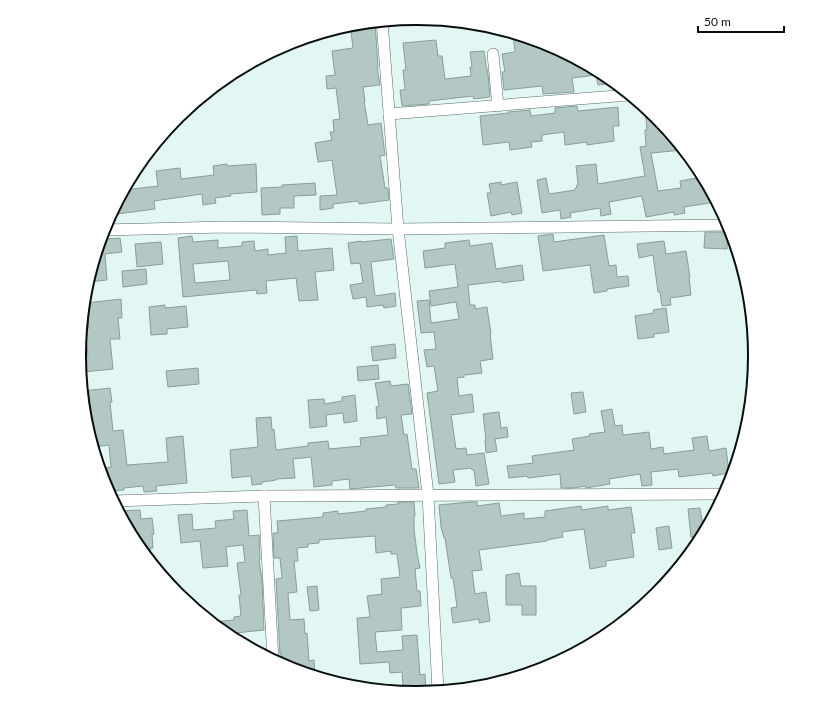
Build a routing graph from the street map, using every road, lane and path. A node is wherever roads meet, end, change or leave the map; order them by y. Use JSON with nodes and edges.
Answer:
{"nodes":[{"id":1,"x":382,"y":27,"type":"edge"},
{"id":2,"x":493,"y":54,"type":"dead end"},
{"id":3,"x":621,"y":96,"type":"edge"},
{"id":4,"x":498,"y":106,"type":"junction"},
{"id":5,"x":389,"y":114,"type":"junction"},
{"id":6,"x":720,"y":225,"type":"edge"},
{"id":7,"x":398,"y":229,"type":"junction"},
{"id":8,"x":112,"y":230,"type":"edge"},
{"id":9,"x":717,"y":494,"type":"edge"},
{"id":10,"x":428,"y":495,"type":"junction"},
{"id":11,"x":264,"y":496,"type":"junction"},
{"id":12,"x":120,"y":501,"type":"edge"},
{"id":13,"x":273,"y":653,"type":"edge"},
{"id":14,"x":438,"y":685,"type":"edge"}],
"edges":[{"from":1,"to":5,"type":"street"},
{"from":2,"to":4,"type":"street"},
{"from":3,"to":4,"type":"street"},
{"from":4,"to":5,"type":"street"},
{"from":5,"to":7,"type":"street"},
{"from":6,"to":7,"type":"street"},
{"from":7,"to":8,"type":"street"},
{"from":7,"to":10,"type":"street"},
{"from":9,"to":10,"type":"street"},
{"from":10,"to":11,"type":"street"},
{"from":10,"to":14,"type":"street"},
{"from":11,"to":12,"type":"street"},
{"from":11,"to":13,"type":"street"}]}
